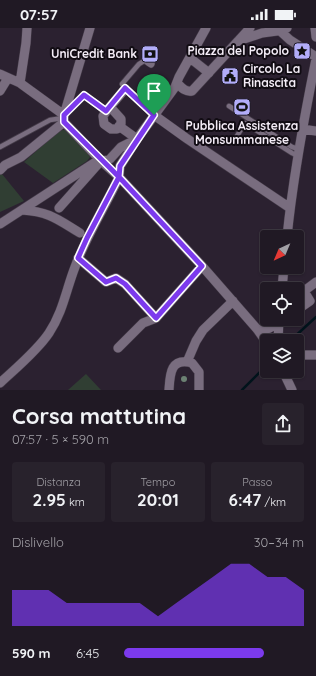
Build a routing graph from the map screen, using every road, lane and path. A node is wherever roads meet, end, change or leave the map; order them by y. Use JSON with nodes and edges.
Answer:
{"nodes":[{"id":1,"x":27,"y":28,"type":"edge"},
{"id":2,"x":90,"y":28,"type":"edge"},
{"id":3,"x":206,"y":28,"type":"edge"},
{"id":4,"x":250,"y":28,"type":"edge"},
{"id":5,"x":315,"y":28,"type":"edge"},
{"id":6,"x":283,"y":29,"type":"edge"},
{"id":7,"x":316,"y":37,"type":"edge"},
{"id":8,"x":238,"y":41,"type":"junction"},
{"id":9,"x":190,"y":58,"type":"junction"},
{"id":10,"x":316,"y":58,"type":"edge"},
{"id":11,"x":150,"y":63,"type":"dead end"},
{"id":12,"x":209,"y":73,"type":"junction"},
{"id":13,"x":4,"y":76,"type":"edge"},
{"id":14,"x":20,"y":83,"type":"junction"},
{"id":15,"x":176,"y":85,"type":"junction"},
{"id":16,"x":125,"y":88,"type":"junction"},
{"id":17,"x":0,"y":91,"type":"edge"},
{"id":18,"x":94,"y":102,"type":"joint"},
{"id":19,"x":229,"y":106,"type":"dead end"},
{"id":20,"x":107,"y":110,"type":"junction"},
{"id":21,"x":154,"y":115,"type":"junction"},
{"id":22,"x":64,"y":118,"type":"junction"},
{"id":23,"x":120,"y":126,"type":"junction"},
{"id":24,"x":302,"y":129,"type":"junction"},
{"id":25,"x":316,"y":131,"type":"edge"},
{"id":26,"x":236,"y":136,"type":"dead end"},
{"id":27,"x":137,"y":140,"type":"junction"},
{"id":28,"x":0,"y":146,"type":"edge"},
{"id":29,"x":299,"y":153,"type":"junction"},
{"id":30,"x":102,"y":160,"type":"junction"},
{"id":31,"x":0,"y":170,"type":"edge"},
{"id":32,"x":119,"y":177,"type":"junction"},
{"id":33,"x":60,"y":208,"type":"dead end"},
{"id":34,"x":290,"y":208,"type":"junction"},
{"id":35,"x":22,"y":210,"type":"junction"},
{"id":36,"x":0,"y":224,"type":"edge"},
{"id":37,"x":288,"y":230,"type":"edge"},
{"id":38,"x":83,"y":236,"type":"junction"},
{"id":39,"x":78,"y":258,"type":"junction"},
{"id":40,"x":202,"y":266,"type":"junction"},
{"id":41,"x":316,"y":282,"type":"edge"},
{"id":42,"x":304,"y":291,"type":"edge"},
{"id":43,"x":304,"y":291,"type":"edge"},
{"id":44,"x":233,"y":301,"type":"junction"},
{"id":45,"x":304,"y":305,"type":"edge"},
{"id":46,"x":156,"y":318,"type":"junction"},
{"id":47,"x":273,"y":326,"type":"edge"},
{"id":48,"x":256,"y":328,"type":"junction"},
{"id":49,"x":260,"y":334,"type":"edge"},
{"id":50,"x":118,"y":348,"type":"dead end"},
{"id":51,"x":304,"y":355,"type":"edge"},
{"id":52,"x":316,"y":355,"type":"edge"},
{"id":53,"x":187,"y":362,"type":"junction"},
{"id":54,"x":286,"y":378,"type":"edge"},
{"id":55,"x":0,"y":383,"type":"edge"},
{"id":56,"x":169,"y":390,"type":"edge"},
{"id":57,"x":200,"y":390,"type":"edge"},
{"id":58,"x":292,"y":390,"type":"edge"}],
"edges":[{"from":1,"to":14,"type":"street"},
{"from":2,"to":22,"type":"street"},
{"from":3,"to":9,"type":"street"},
{"from":4,"to":8,"type":"street"},
{"from":5,"to":7,"type":"street"},
{"from":6,"to":8,"type":"street"},
{"from":6,"to":10,"type":"street"},
{"from":8,"to":12,"type":"street"},
{"from":9,"to":12,"type":"street"},
{"from":9,"to":15,"type":"street"},
{"from":10,"to":24,"type":"street"},
{"from":11,"to":16,"type":"lane"},
{"from":12,"to":15,"type":"street"},
{"from":13,"to":14,"type":"street"},
{"from":13,"to":17,"type":"street"},
{"from":14,"to":22,"type":"street"},
{"from":15,"to":21,"type":"street"},
{"from":16,"to":20,"type":"street"},
{"from":16,"to":21,"type":"lane"},
{"from":18,"to":20,"type":"street"},
{"from":18,"to":22,"type":"lane"},
{"from":19,"to":29,"type":"lane"},
{"from":20,"to":23,"type":"street"},
{"from":20,"to":23,"type":"street"},
{"from":21,"to":27,"type":"street"},
{"from":21,"to":34,"type":"street"},
{"from":22,"to":28,"type":"lane"},
{"from":22,"to":30,"type":"street"},
{"from":22,"to":31,"type":"street"},
{"from":23,"to":27,"type":"street"},
{"from":24,"to":25,"type":"street"},
{"from":24,"to":29,"type":"street"},
{"from":26,"to":29,"type":"lane"},
{"from":27,"to":30,"type":"street"},
{"from":27,"to":32,"type":"street"},
{"from":29,"to":34,"type":"street"},
{"from":30,"to":32,"type":"street"},
{"from":30,"to":33,"type":"street"},
{"from":30,"to":35,"type":"street"},
{"from":32,"to":38,"type":"street"},
{"from":32,"to":40,"type":"street"},
{"from":34,"to":37,"type":"street"},
{"from":35,"to":36,"type":"street"},
{"from":35,"to":38,"type":"street"},
{"from":38,"to":39,"type":"street"},
{"from":39,"to":46,"type":"street"},
{"from":39,"to":55,"type":"street"},
{"from":40,"to":44,"type":"street"},
{"from":40,"to":46,"type":"street"},
{"from":41,"to":43,"type":"street"},
{"from":42,"to":45,"type":"street"},
{"from":44,"to":48,"type":"street"},
{"from":44,"to":53,"type":"street"},
{"from":46,"to":50,"type":"street"},
{"from":47,"to":48,"type":"street"},
{"from":48,"to":49,"type":"street"},
{"from":51,"to":52,"type":"street"},
{"from":53,"to":56,"type":"street"},
{"from":53,"to":57,"type":"street"},
{"from":54,"to":58,"type":"street"}]}
